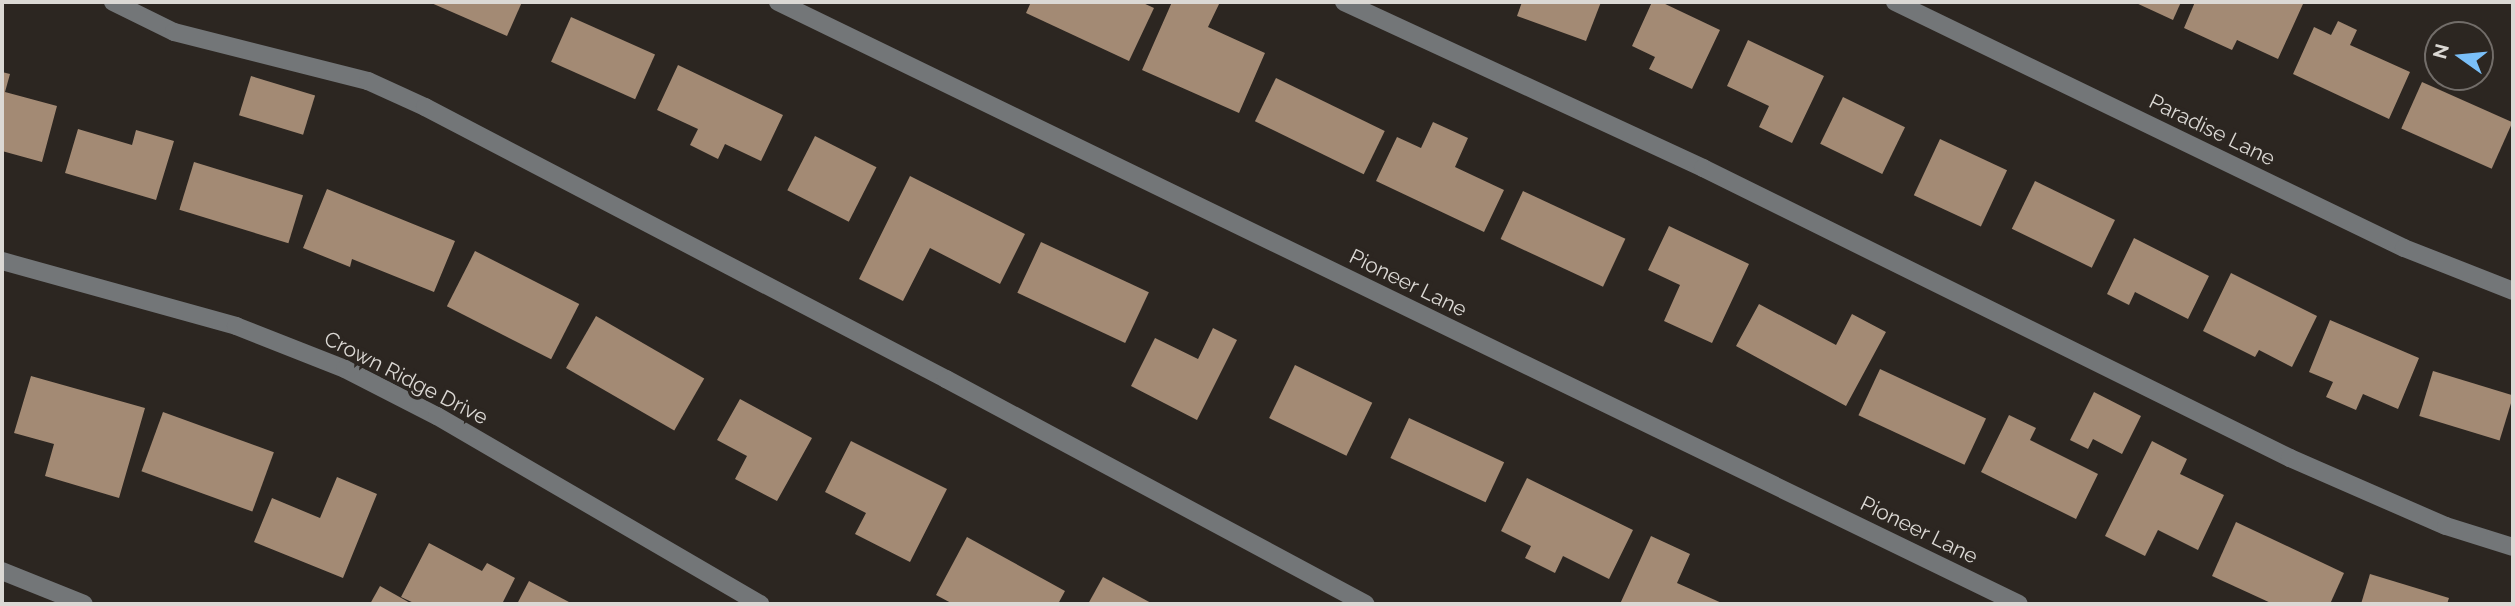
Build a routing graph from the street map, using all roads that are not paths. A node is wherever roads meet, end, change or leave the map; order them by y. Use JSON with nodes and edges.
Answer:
{"nodes":[{"id":1,"x":113,"y":2,"type":"edge"},
{"id":2,"x":778,"y":2,"type":"edge"},
{"id":3,"x":1343,"y":2,"type":"edge"},
{"id":4,"x":1895,"y":2,"type":"edge"},
{"id":5,"x":2,"y":261,"type":"edge"},
{"id":6,"x":2513,"y":291,"type":"edge"},
{"id":7,"x":2513,"y":547,"type":"edge"},
{"id":8,"x":2,"y":571,"type":"edge"},
{"id":9,"x":84,"y":604,"type":"edge"},
{"id":10,"x":760,"y":604,"type":"edge"},
{"id":11,"x":1366,"y":604,"type":"edge"},
{"id":12,"x":2019,"y":604,"type":"edge"}],
"edges":[{"from":1,"to":11,"type":"street"},
{"from":2,"to":12,"type":"street","name":"Pioneer Lane"},
{"from":3,"to":7,"type":"street"},
{"from":4,"to":6,"type":"street","name":"Paradise Lane"},
{"from":5,"to":10,"type":"street","name":"Crown Ridge Drive"},
{"from":8,"to":9,"type":"street"}]}
